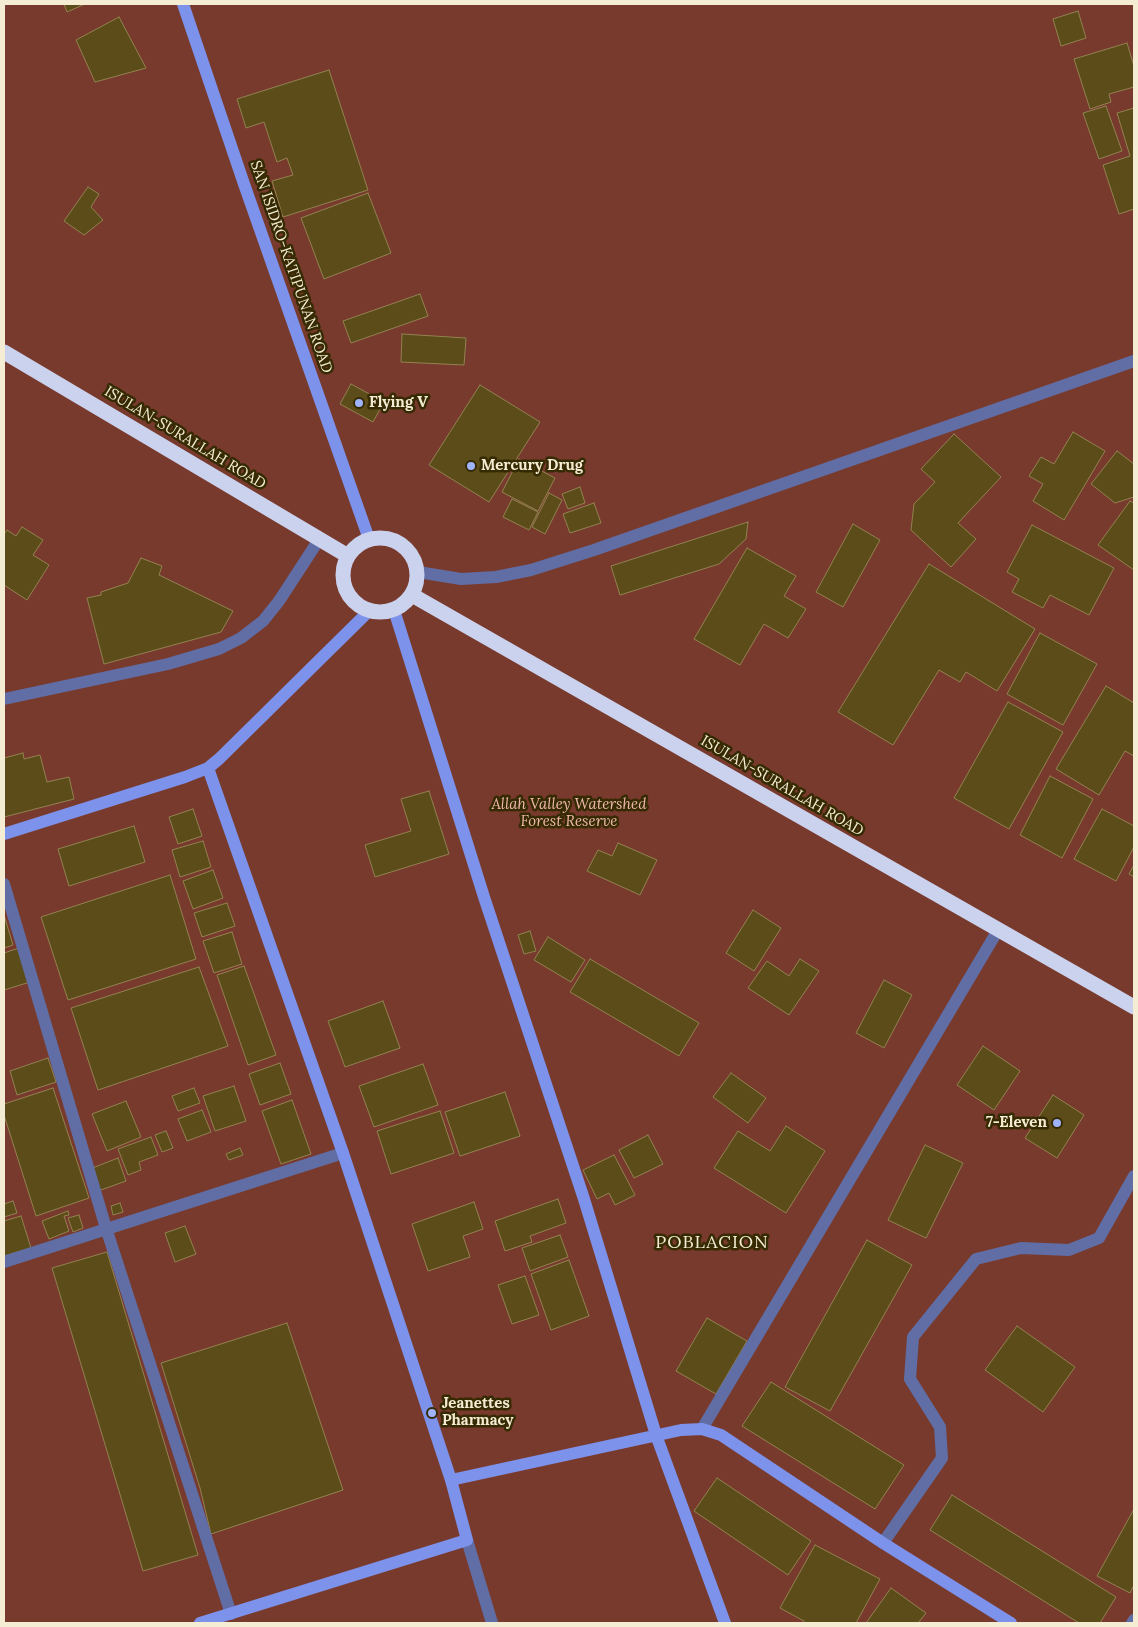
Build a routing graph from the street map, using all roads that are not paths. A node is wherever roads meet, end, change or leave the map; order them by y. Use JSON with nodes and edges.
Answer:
{"nodes":[{"id":1,"x":184,"y":4,"type":"edge"},
{"id":2,"x":4,"y":352,"type":"edge"},
{"id":3,"x":1134,"y":361,"type":"edge"},
{"id":4,"x":320,"y":538,"type":"junction"},
{"id":5,"x":369,"y":540,"type":"junction"},
{"id":6,"x":348,"y":556,"type":"junction"},
{"id":7,"x":418,"y":572,"type":"junction"},
{"id":8,"x":412,"y":595,"type":"junction"},
{"id":9,"x":394,"y":610,"type":"junction"},
{"id":10,"x":369,"y":611,"type":"junction"},
{"id":11,"x":4,"y":699,"type":"edge"},
{"id":12,"x":208,"y":768,"type":"junction"},
{"id":13,"x":4,"y":834,"type":"edge"},
{"id":14,"x":4,"y":884,"type":"edge"},
{"id":15,"x":998,"y":930,"type":"junction"},
{"id":16,"x":1134,"y":1007,"type":"edge"},
{"id":17,"x":342,"y":1153,"type":"junction"},
{"id":18,"x":1134,"y":1176,"type":"edge"},
{"id":19,"x":106,"y":1228,"type":"junction"},
{"id":20,"x":4,"y":1262,"type":"edge"},
{"id":21,"x":702,"y":1429,"type":"junction"},
{"id":22,"x":656,"y":1436,"type":"junction"},
{"id":23,"x":452,"y":1480,"type":"junction"},
{"id":24,"x":467,"y":1540,"type":"junction"},
{"id":25,"x":883,"y":1543,"type":"junction"},
{"id":26,"x":231,"y":1614,"type":"junction"},
{"id":27,"x":1134,"y":1620,"type":"edge"},
{"id":28,"x":200,"y":1623,"type":"edge"},
{"id":29,"x":492,"y":1623,"type":"edge"},
{"id":30,"x":725,"y":1623,"type":"edge"},
{"id":31,"x":1011,"y":1623,"type":"edge"},
{"id":32,"x":1132,"y":1623,"type":"edge"}],
"edges":[{"from":1,"to":5,"type":"street","name":"SAN ISIDRO-KATIPUNAN ROAD"},
{"from":2,"to":4,"type":"highway","name":"ISULAN-SURALLAH ROAD"},
{"from":3,"to":7,"type":"street"},
{"from":4,"to":6,"type":"highway","name":"ISULAN-SURALLAH ROAD"},
{"from":4,"to":11,"type":"street"},
{"from":5,"to":6,"type":"highway"},
{"from":5,"to":7,"type":"highway"},
{"from":6,"to":10,"type":"highway"},
{"from":7,"to":8,"type":"highway"},
{"from":8,"to":9,"type":"highway"},
{"from":8,"to":15,"type":"highway","name":"ISULAN-SURALLAH ROAD"},
{"from":9,"to":10,"type":"highway"},
{"from":9,"to":22,"type":"street"},
{"from":10,"to":12,"type":"street"},
{"from":12,"to":13,"type":"street"},
{"from":12,"to":17,"type":"street"},
{"from":14,"to":19,"type":"street"},
{"from":15,"to":16,"type":"highway","name":"ISULAN-SURALLAH ROAD"},
{"from":15,"to":21,"type":"street"},
{"from":17,"to":19,"type":"street"},
{"from":17,"to":23,"type":"street"},
{"from":18,"to":25,"type":"street"},
{"from":19,"to":20,"type":"street"},
{"from":19,"to":26,"type":"street"},
{"from":21,"to":22,"type":"street"},
{"from":21,"to":25,"type":"street"},
{"from":22,"to":23,"type":"street"},
{"from":22,"to":30,"type":"street"},
{"from":23,"to":24,"type":"street"},
{"from":24,"to":26,"type":"street"},
{"from":24,"to":29,"type":"street"},
{"from":25,"to":31,"type":"street"},
{"from":26,"to":28,"type":"street"},
{"from":27,"to":32,"type":"street"}]}
